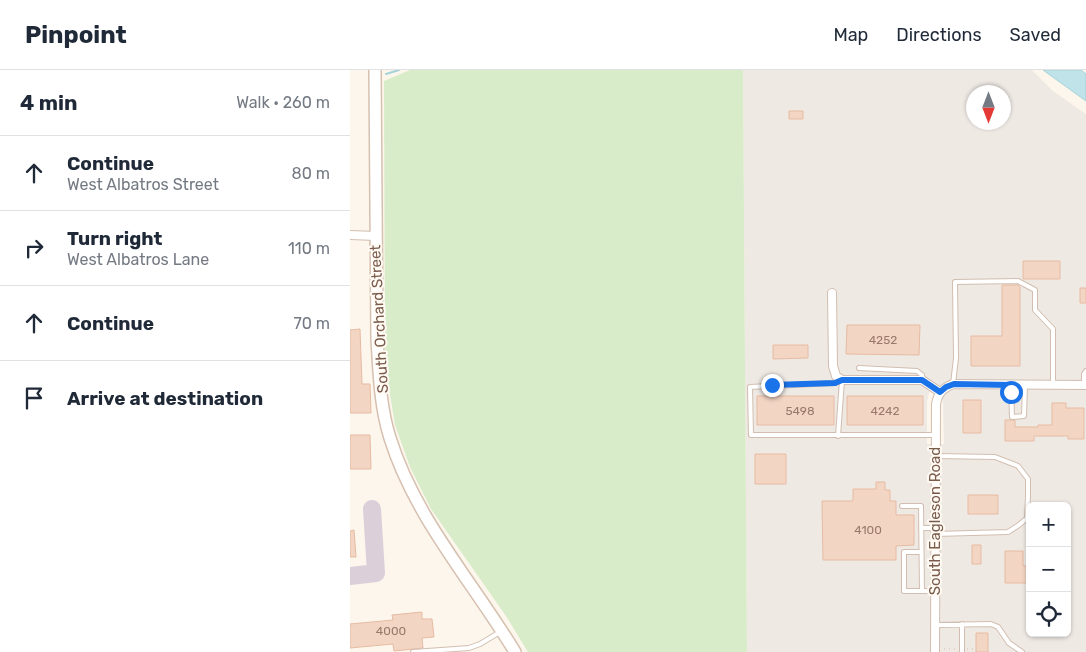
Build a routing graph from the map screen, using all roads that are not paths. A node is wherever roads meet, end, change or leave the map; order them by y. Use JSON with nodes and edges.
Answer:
{"nodes":[{"id":1,"x":375,"y":70,"type":"edge"},
{"id":2,"x":350,"y":236,"type":"edge"},
{"id":3,"x":376,"y":236,"type":"junction"},
{"id":4,"x":832,"y":293,"type":"dead end"},
{"id":5,"x":859,"y":368,"type":"dead end"},
{"id":6,"x":1086,"y":371,"type":"edge"},
{"id":7,"x":842,"y":380,"type":"junction"},
{"id":8,"x":924,"y":382,"type":"junction"},
{"id":9,"x":954,"y":384,"type":"junction"},
{"id":10,"x":1011,"y":385,"type":"junction"},
{"id":11,"x":1025,"y":385,"type":"junction"},
{"id":12,"x":1053,"y":385,"type":"junction"},
{"id":13,"x":1085,"y":385,"type":"edge"},
{"id":14,"x":940,"y":392,"type":"junction"},
{"id":15,"x":936,"y":435,"type":"junction"},
{"id":16,"x":838,"y":436,"type":"junction"},
{"id":17,"x":936,"y":456,"type":"junction"},
{"id":18,"x":902,"y":506,"type":"dead end"},
{"id":19,"x":921,"y":528,"type":"junction"},
{"id":20,"x":935,"y":531,"type":"junction"},
{"id":21,"x":922,"y":552,"type":"junction"},
{"id":22,"x":922,"y":590,"type":"junction"},
{"id":23,"x":935,"y":590,"type":"junction"},
{"id":24,"x":962,"y":624,"type":"junction"},
{"id":25,"x":935,"y":625,"type":"junction"},
{"id":26,"x":502,"y":631,"type":"junction"},
{"id":27,"x":960,"y":650,"type":"edge"},
{"id":28,"x":413,"y":652,"type":"edge"},
{"id":29,"x":515,"y":652,"type":"edge"},
{"id":30,"x":935,"y":652,"type":"edge"},
{"id":31,"x":1022,"y":652,"type":"edge"}],
"edges":[{"from":1,"to":3,"type":"main road","name":"South Orchard Street"},
{"from":2,"to":3,"type":"street"},
{"from":3,"to":26,"type":"main road","name":"South Orchard Street"},
{"from":4,"to":7,"type":"street"},
{"from":5,"to":8,"type":"lane"},
{"from":6,"to":13,"type":"lane"},
{"from":7,"to":8,"type":"street"},
{"from":7,"to":16,"type":"lane"},
{"from":7,"to":16,"type":"lane"},
{"from":8,"to":14,"type":"street"},
{"from":9,"to":10,"type":"street"},
{"from":9,"to":12,"type":"lane"},
{"from":9,"to":14,"type":"street"},
{"from":10,"to":11,"type":"street"},
{"from":10,"to":11,"type":"lane"},
{"from":11,"to":12,"type":"street"},
{"from":12,"to":13,"type":"street"},
{"from":14,"to":15,"type":"street","name":"South Eagleson Road"},
{"from":15,"to":16,"type":"lane"},
{"from":15,"to":17,"type":"street","name":"South Eagleson Road"},
{"from":17,"to":20,"type":"street","name":"South Eagleson Road"},
{"from":17,"to":20,"type":"lane"},
{"from":18,"to":19,"type":"lane"},
{"from":19,"to":20,"type":"lane"},
{"from":19,"to":21,"type":"lane"},
{"from":20,"to":23,"type":"street","name":"South Eagleson Road"},
{"from":21,"to":22,"type":"lane"},
{"from":21,"to":22,"type":"lane"},
{"from":22,"to":23,"type":"lane"},
{"from":23,"to":25,"type":"street","name":"South Eagleson Road"},
{"from":24,"to":25,"type":"lane"},
{"from":24,"to":27,"type":"lane"},
{"from":24,"to":31,"type":"lane"},
{"from":25,"to":30,"type":"street","name":"South Eagleson Road"},
{"from":26,"to":28,"type":"lane"},
{"from":26,"to":29,"type":"main road","name":"South Orchard Street"}]}
